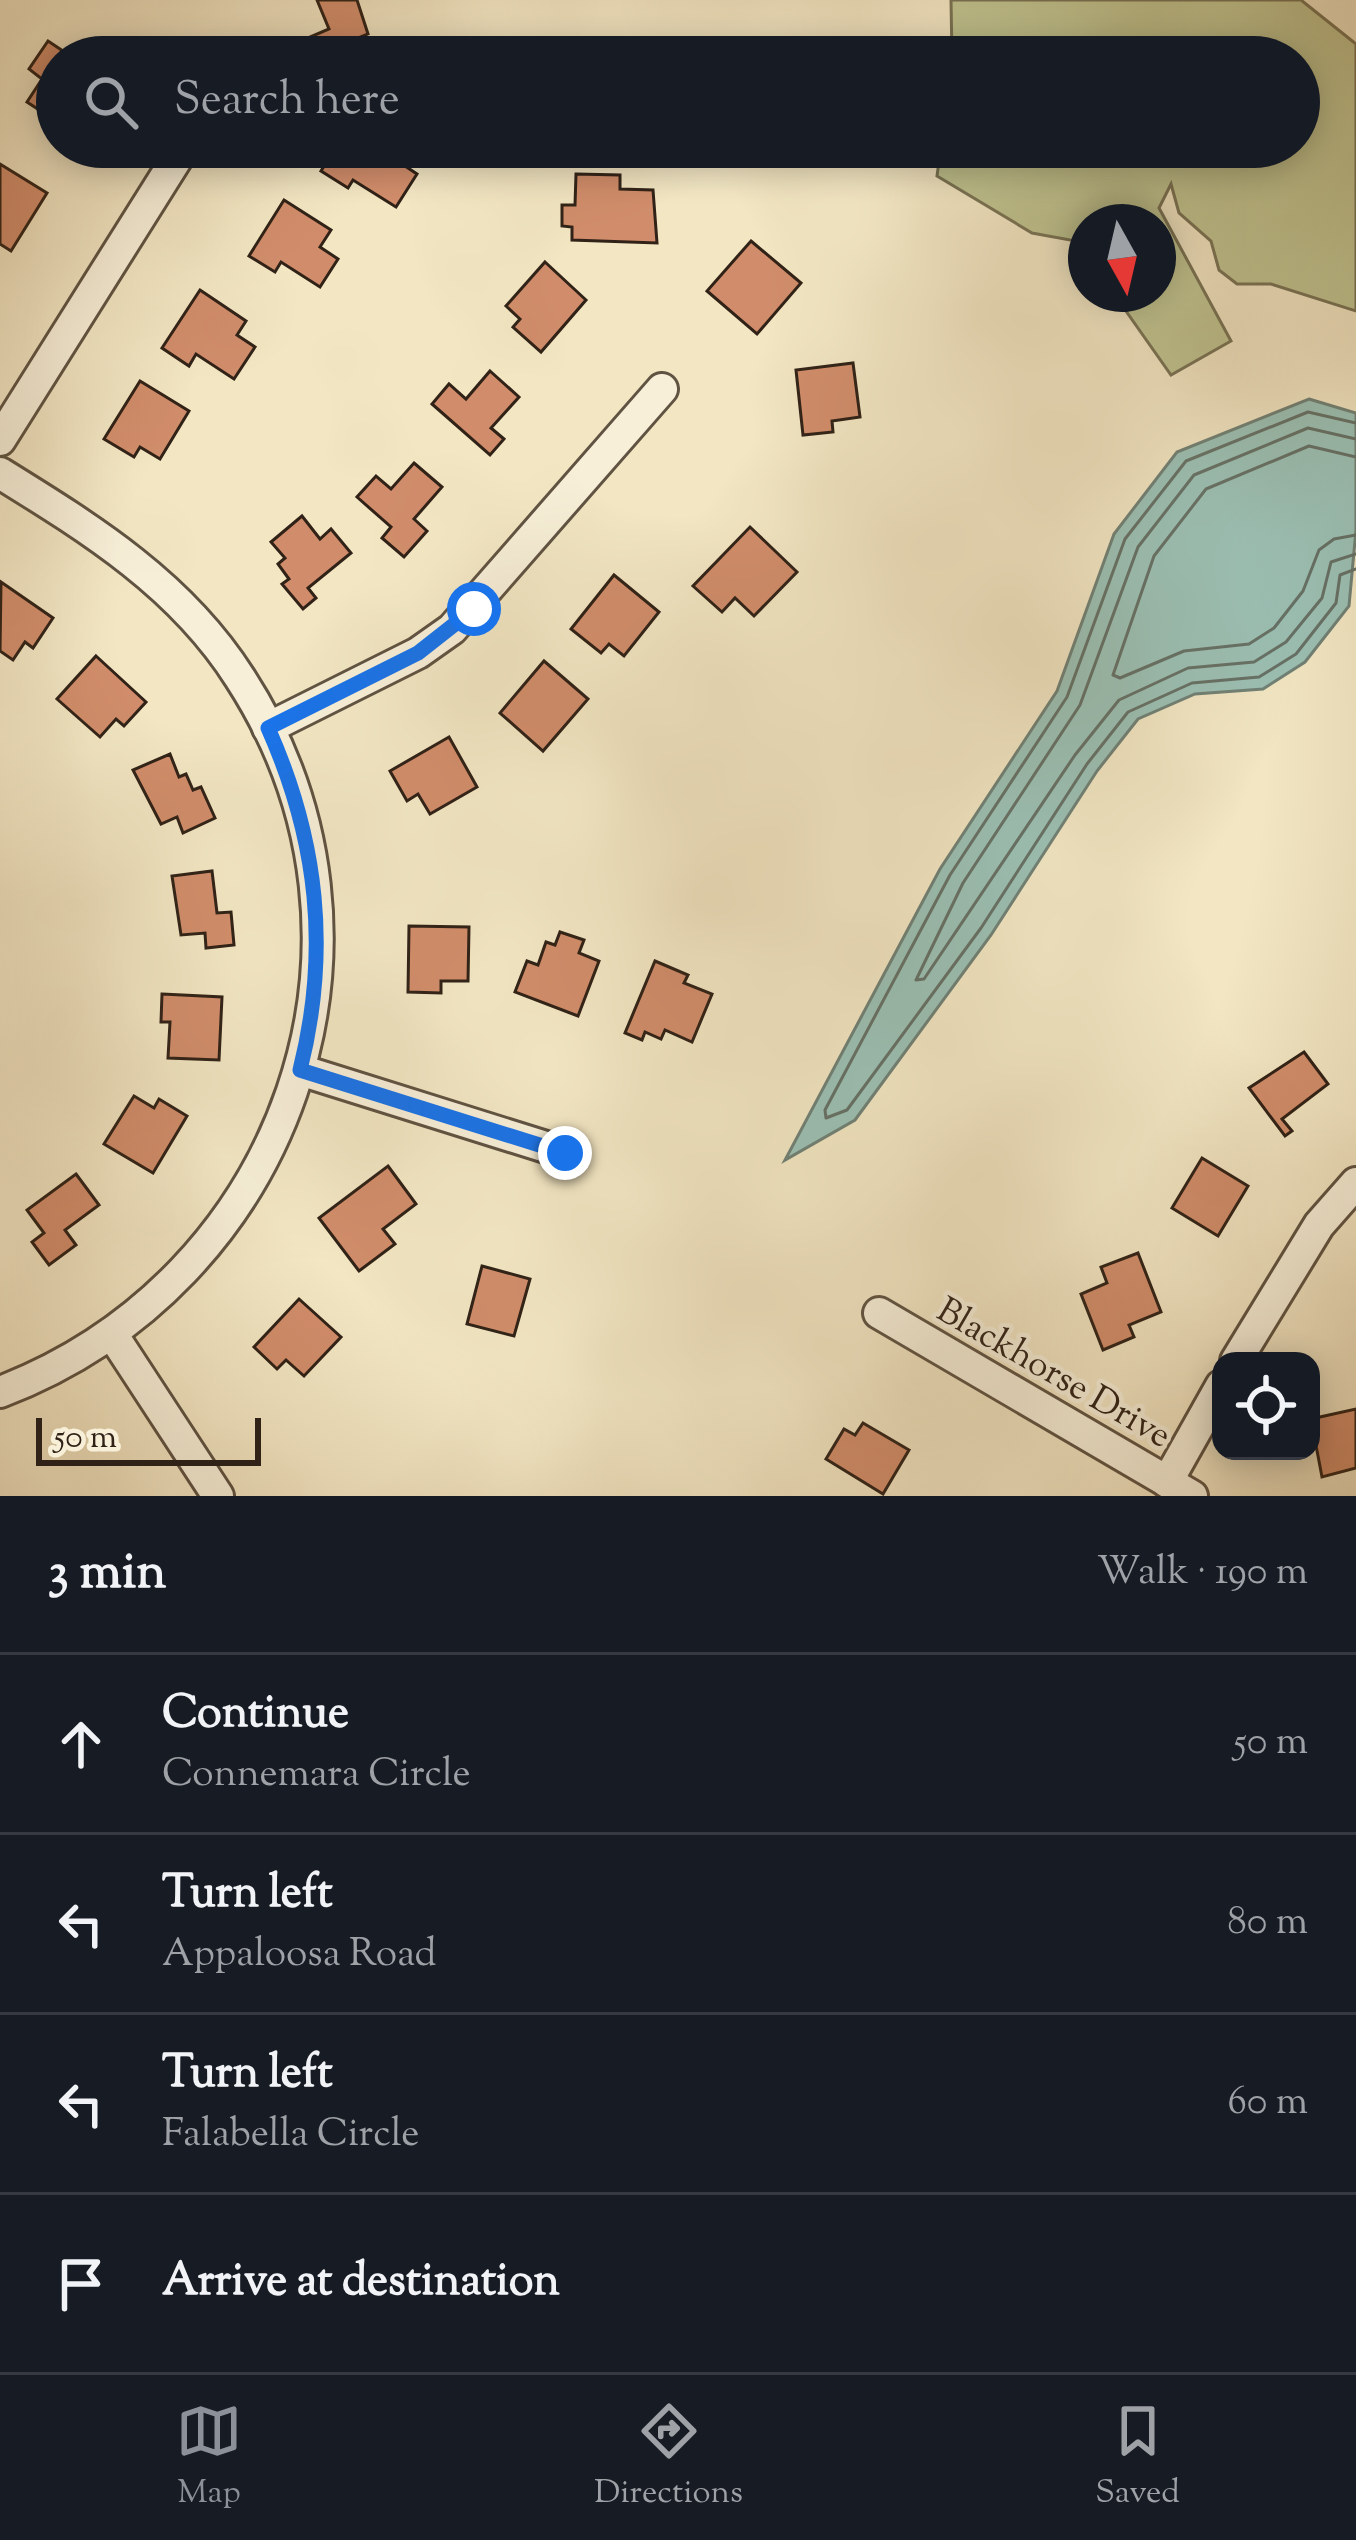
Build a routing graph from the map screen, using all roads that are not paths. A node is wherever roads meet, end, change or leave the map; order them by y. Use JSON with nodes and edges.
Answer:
{"nodes":[{"id":1,"x":171,"y":168,"type":"edge"},
{"id":2,"x":662,"y":389,"type":"dead end"},
{"id":3,"x":0,"y":440,"type":"edge"},
{"id":4,"x":0,"y":473,"type":"edge"},
{"id":5,"x":268,"y":728,"type":"junction"},
{"id":6,"x":300,"y":1070,"type":"junction"},
{"id":7,"x":565,"y":1153,"type":"dead end"},
{"id":8,"x":1356,"y":1184,"type":"edge"},
{"id":9,"x":880,"y":1313,"type":"dead end"},
{"id":10,"x":112,"y":1334,"type":"junction"},
{"id":11,"x":1241,"y":1352,"type":"edge"},
{"id":12,"x":0,"y":1392,"type":"edge"},
{"id":13,"x":1212,"y":1408,"type":"edge"},
{"id":14,"x":1179,"y":1489,"type":"edge"},
{"id":15,"x":218,"y":1496,"type":"edge"}],
"edges":[{"from":1,"to":3,"type":"street"},
{"from":2,"to":5,"type":"street"},
{"from":4,"to":5,"type":"street"},
{"from":5,"to":6,"type":"street"},
{"from":6,"to":7,"type":"street"},
{"from":6,"to":10,"type":"street"},
{"from":8,"to":11,"type":"street"},
{"from":9,"to":14,"type":"street","name":"Blackhorse Drive"},
{"from":10,"to":12,"type":"street"},
{"from":10,"to":15,"type":"street"},
{"from":13,"to":14,"type":"street"}]}
